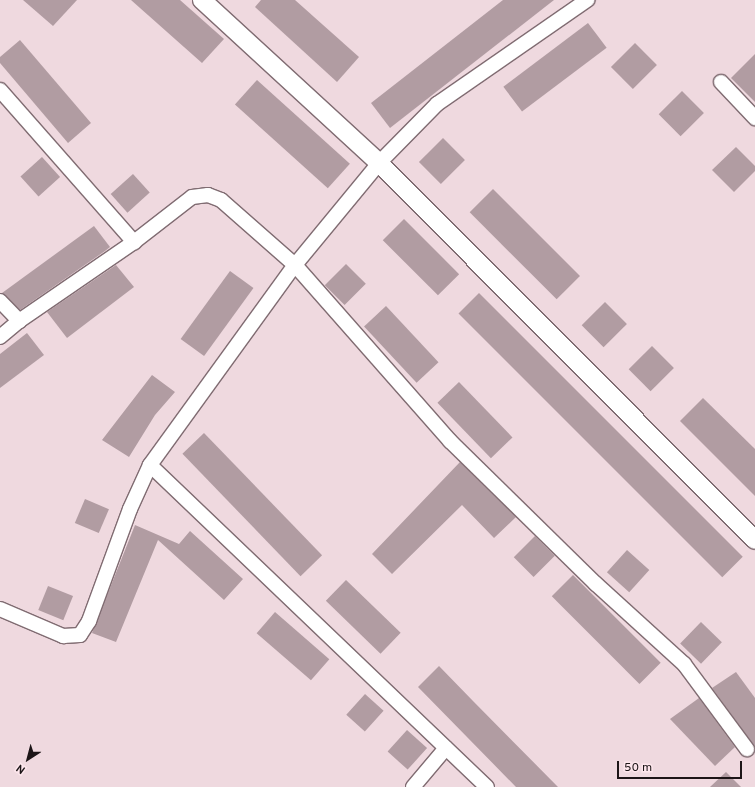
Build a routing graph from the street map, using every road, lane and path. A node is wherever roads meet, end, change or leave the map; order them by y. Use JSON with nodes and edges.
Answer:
{"nodes":[{"id":1,"x":202,"y":0,"type":"edge"},
{"id":2,"x":587,"y":0,"type":"edge"},
{"id":3,"x":721,"y":82,"type":"dead end"},
{"id":4,"x":0,"y":90,"type":"edge"},
{"id":5,"x":755,"y":118,"type":"edge"},
{"id":6,"x":379,"y":163,"type":"junction"},
{"id":7,"x":134,"y":242,"type":"junction"},
{"id":8,"x":295,"y":265,"type":"junction"},
{"id":9,"x":0,"y":301,"type":"edge"},
{"id":10,"x":19,"y":321,"type":"junction"},
{"id":11,"x":0,"y":337,"type":"edge"},
{"id":12,"x":150,"y":465,"type":"junction"},
{"id":13,"x":755,"y":540,"type":"edge"},
{"id":14,"x":0,"y":609,"type":"edge"},
{"id":15,"x":446,"y":748,"type":"junction"},
{"id":16,"x":747,"y":749,"type":"dead end"},
{"id":17,"x":413,"y":787,"type":"edge"},
{"id":18,"x":487,"y":787,"type":"edge"}],
"edges":[{"from":1,"to":6,"type":"street"},
{"from":2,"to":6,"type":"street"},
{"from":3,"to":5,"type":"street"},
{"from":4,"to":7,"type":"street"},
{"from":6,"to":8,"type":"street"},
{"from":6,"to":13,"type":"street"},
{"from":7,"to":8,"type":"street"},
{"from":7,"to":10,"type":"street"},
{"from":8,"to":12,"type":"street"},
{"from":8,"to":16,"type":"street"},
{"from":9,"to":10,"type":"street"},
{"from":10,"to":11,"type":"street"},
{"from":12,"to":14,"type":"street"},
{"from":12,"to":15,"type":"street"},
{"from":15,"to":17,"type":"street"},
{"from":15,"to":18,"type":"street"}]}
